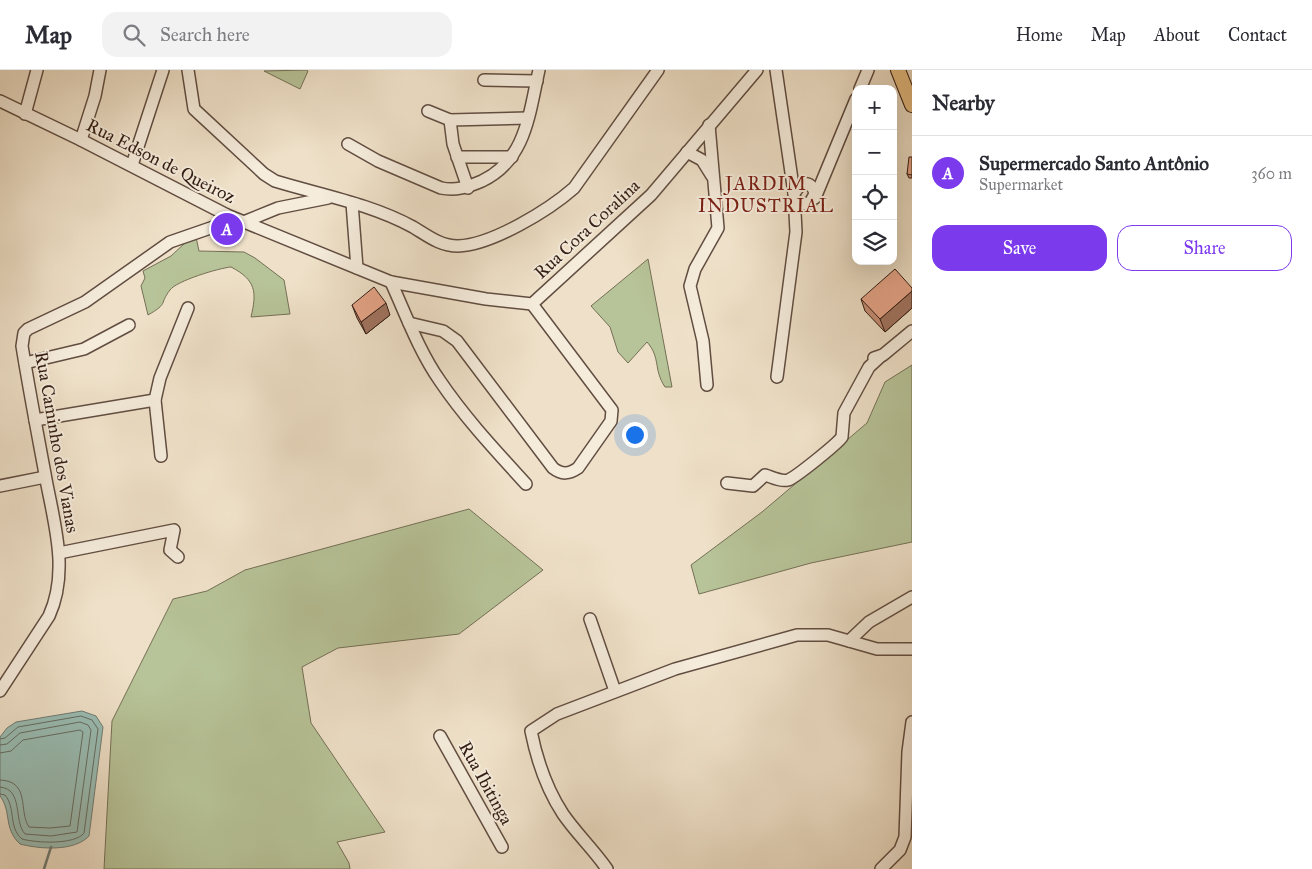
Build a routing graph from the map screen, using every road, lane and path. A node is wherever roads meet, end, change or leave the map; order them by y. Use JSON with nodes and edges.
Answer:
{"nodes":[{"id":1,"x":37,"y":70,"type":"edge"},
{"id":2,"x":100,"y":70,"type":"edge"},
{"id":3,"x":163,"y":70,"type":"edge"},
{"id":4,"x":188,"y":70,"type":"edge"},
{"id":5,"x":658,"y":70,"type":"edge"},
{"id":6,"x":757,"y":70,"type":"edge"},
{"id":7,"x":776,"y":70,"type":"edge"},
{"id":8,"x":868,"y":70,"type":"edge"},
{"id":9,"x":898,"y":70,"type":"edge"},
{"id":10,"x":908,"y":70,"type":"edge"},
{"id":11,"x":538,"y":76,"type":"edge"},
{"id":12,"x":484,"y":80,"type":"dead end"},
{"id":13,"x":912,"y":83,"type":"edge"},
{"id":14,"x":862,"y":85,"type":"edge"},
{"id":15,"x":0,"y":101,"type":"edge"},
{"id":16,"x":912,"y":105,"type":"edge"},
{"id":17,"x":852,"y":109,"type":"edge"},
{"id":18,"x":428,"y":110,"type":"dead end"},
{"id":19,"x":25,"y":114,"type":"junction"},
{"id":20,"x":528,"y":118,"type":"junction"},
{"id":21,"x":450,"y":120,"type":"junction"},
{"id":22,"x":709,"y":125,"type":"junction"},
{"id":23,"x":81,"y":140,"type":"junction"},
{"id":24,"x":348,"y":144,"type":"dead end"},
{"id":25,"x":687,"y":152,"type":"junction"},
{"id":26,"x":457,"y":157,"type":"junction"},
{"id":27,"x":512,"y":157,"type":"junction"},
{"id":28,"x":789,"y":158,"type":"junction"},
{"id":29,"x":132,"y":166,"type":"junction"},
{"id":30,"x":828,"y":167,"type":"junction"},
{"id":31,"x":714,"y":178,"type":"junction"},
{"id":32,"x":808,"y":184,"type":"junction"},
{"id":33,"x":468,"y":188,"type":"junction"},
{"id":34,"x":795,"y":196,"type":"junction"},
{"id":35,"x":332,"y":198,"type":"junction"},
{"id":36,"x":812,"y":200,"type":"junction"},
{"id":37,"x":352,"y":203,"type":"junction"},
{"id":38,"x":227,"y":215,"type":"junction"},
{"id":39,"x":246,"y":221,"type":"junction"},
{"id":40,"x":796,"y":232,"type":"junction"},
{"id":41,"x":356,"y":268,"type":"junction"},
{"id":42,"x":390,"y":282,"type":"junction"},
{"id":43,"x":532,"y":304,"type":"junction"},
{"id":44,"x":188,"y":308,"type":"dead end"},
{"id":45,"x":409,"y":322,"type":"junction"},
{"id":46,"x":129,"y":325,"type":"dead end"},
{"id":47,"x":912,"y":331,"type":"edge"},
{"id":48,"x":881,"y":356,"type":"junction"},
{"id":49,"x":863,"y":362,"type":"dead end"},
{"id":50,"x":25,"y":363,"type":"junction"},
{"id":51,"x":777,"y":377,"type":"dead end"},
{"id":52,"x":707,"y":385,"type":"dead end"},
{"id":53,"x":156,"y":400,"type":"junction"},
{"id":54,"x":35,"y":420,"type":"junction"},
{"id":55,"x":161,"y":456,"type":"dead end"},
{"id":56,"x":45,"y":477,"type":"junction"},
{"id":57,"x":727,"y":483,"type":"dead end"},
{"id":58,"x":526,"y":484,"type":"dead end"},
{"id":59,"x":0,"y":486,"type":"edge"},
{"id":60,"x":59,"y":554,"type":"junction"},
{"id":61,"x":178,"y":557,"type":"dead end"},
{"id":62,"x":912,"y":597,"type":"edge"},
{"id":63,"x":590,"y":619,"type":"dead end"},
{"id":64,"x":849,"y":641,"type":"junction"},
{"id":65,"x":912,"y":649,"type":"edge"},
{"id":66,"x":0,"y":691,"type":"edge"},
{"id":67,"x":616,"y":691,"type":"junction"},
{"id":68,"x":912,"y":723,"type":"edge"},
{"id":69,"x":440,"y":736,"type":"dead end"},
{"id":70,"x":502,"y":847,"type":"dead end"},
{"id":71,"x":607,"y":869,"type":"edge"},
{"id":72,"x":881,"y":869,"type":"edge"}],
"edges":[{"from":1,"to":19,"type":"street"},
{"from":2,"to":23,"type":"street"},
{"from":3,"to":29,"type":"street"},
{"from":4,"to":35,"type":"street"},
{"from":5,"to":37,"type":"street"},
{"from":6,"to":22,"type":"street","name":"Rua Cora Coralina"},
{"from":7,"to":28,"type":"street"},
{"from":8,"to":14,"type":"street"},
{"from":9,"to":16,"type":"main road"},
{"from":10,"to":13,"type":"main road"},
{"from":11,"to":12,"type":"street"},
{"from":11,"to":20,"type":"street"},
{"from":15,"to":19,"type":"street","name":"Rua Edson de Queiroz"},
{"from":17,"to":30,"type":"street"},
{"from":18,"to":21,"type":"street"},
{"from":19,"to":23,"type":"street","name":"Rua Edson de Queiroz"},
{"from":20,"to":21,"type":"street"},
{"from":20,"to":27,"type":"street"},
{"from":21,"to":26,"type":"street"},
{"from":22,"to":25,"type":"street","name":"Rua Cora Coralina"},
{"from":22,"to":31,"type":"street"},
{"from":23,"to":29,"type":"street","name":"Rua Edson de Queiroz"},
{"from":24,"to":33,"type":"street"},
{"from":25,"to":31,"type":"street"},
{"from":25,"to":43,"type":"street","name":"Rua Cora Coralina"},
{"from":26,"to":27,"type":"street"},
{"from":26,"to":33,"type":"street"},
{"from":27,"to":33,"type":"street"},
{"from":28,"to":32,"type":"street"},
{"from":28,"to":34,"type":"street"},
{"from":29,"to":38,"type":"street","name":"Rua Edson de Queiroz"},
{"from":30,"to":32,"type":"street"},
{"from":30,"to":36,"type":"street"},
{"from":31,"to":52,"type":"street"},
{"from":32,"to":34,"type":"street"},
{"from":32,"to":36,"type":"street"},
{"from":34,"to":36,"type":"street"},
{"from":34,"to":40,"type":"street"},
{"from":35,"to":37,"type":"street"},
{"from":35,"to":39,"type":"street"},
{"from":36,"to":40,"type":"street"},
{"from":37,"to":41,"type":"street"},
{"from":38,"to":39,"type":"street","name":"Rua Edson de Queiroz"},
{"from":38,"to":50,"type":"street","name":"Rua Caminho dos Vianas"},
{"from":39,"to":41,"type":"street","name":"Rua Edson de Queiroz"},
{"from":40,"to":51,"type":"street"},
{"from":41,"to":42,"type":"street","name":"Rua Edson de Queiroz"},
{"from":42,"to":43,"type":"street","name":"Rua Cora Coralina"},
{"from":42,"to":45,"type":"street"},
{"from":43,"to":45,"type":"street"},
{"from":44,"to":53,"type":"street"},
{"from":45,"to":58,"type":"street"},
{"from":46,"to":50,"type":"street"},
{"from":47,"to":48,"type":"street"},
{"from":48,"to":49,"type":"street"},
{"from":48,"to":57,"type":"street"},
{"from":50,"to":54,"type":"street","name":"Rua Caminho dos Vianas"},
{"from":53,"to":54,"type":"street"},
{"from":53,"to":55,"type":"street"},
{"from":54,"to":56,"type":"street","name":"Rua Caminho dos Vianas"},
{"from":56,"to":59,"type":"street"},
{"from":56,"to":60,"type":"street","name":"Rua Caminho dos Vianas"},
{"from":60,"to":61,"type":"street"},
{"from":60,"to":66,"type":"street","name":"Rua Caminho dos Vianas"},
{"from":62,"to":64,"type":"street"},
{"from":63,"to":67,"type":"street"},
{"from":64,"to":65,"type":"street"},
{"from":64,"to":67,"type":"street"},
{"from":67,"to":71,"type":"street"},
{"from":68,"to":72,"type":"street"},
{"from":69,"to":70,"type":"street","name":"Rua Ibitinga"}]}
